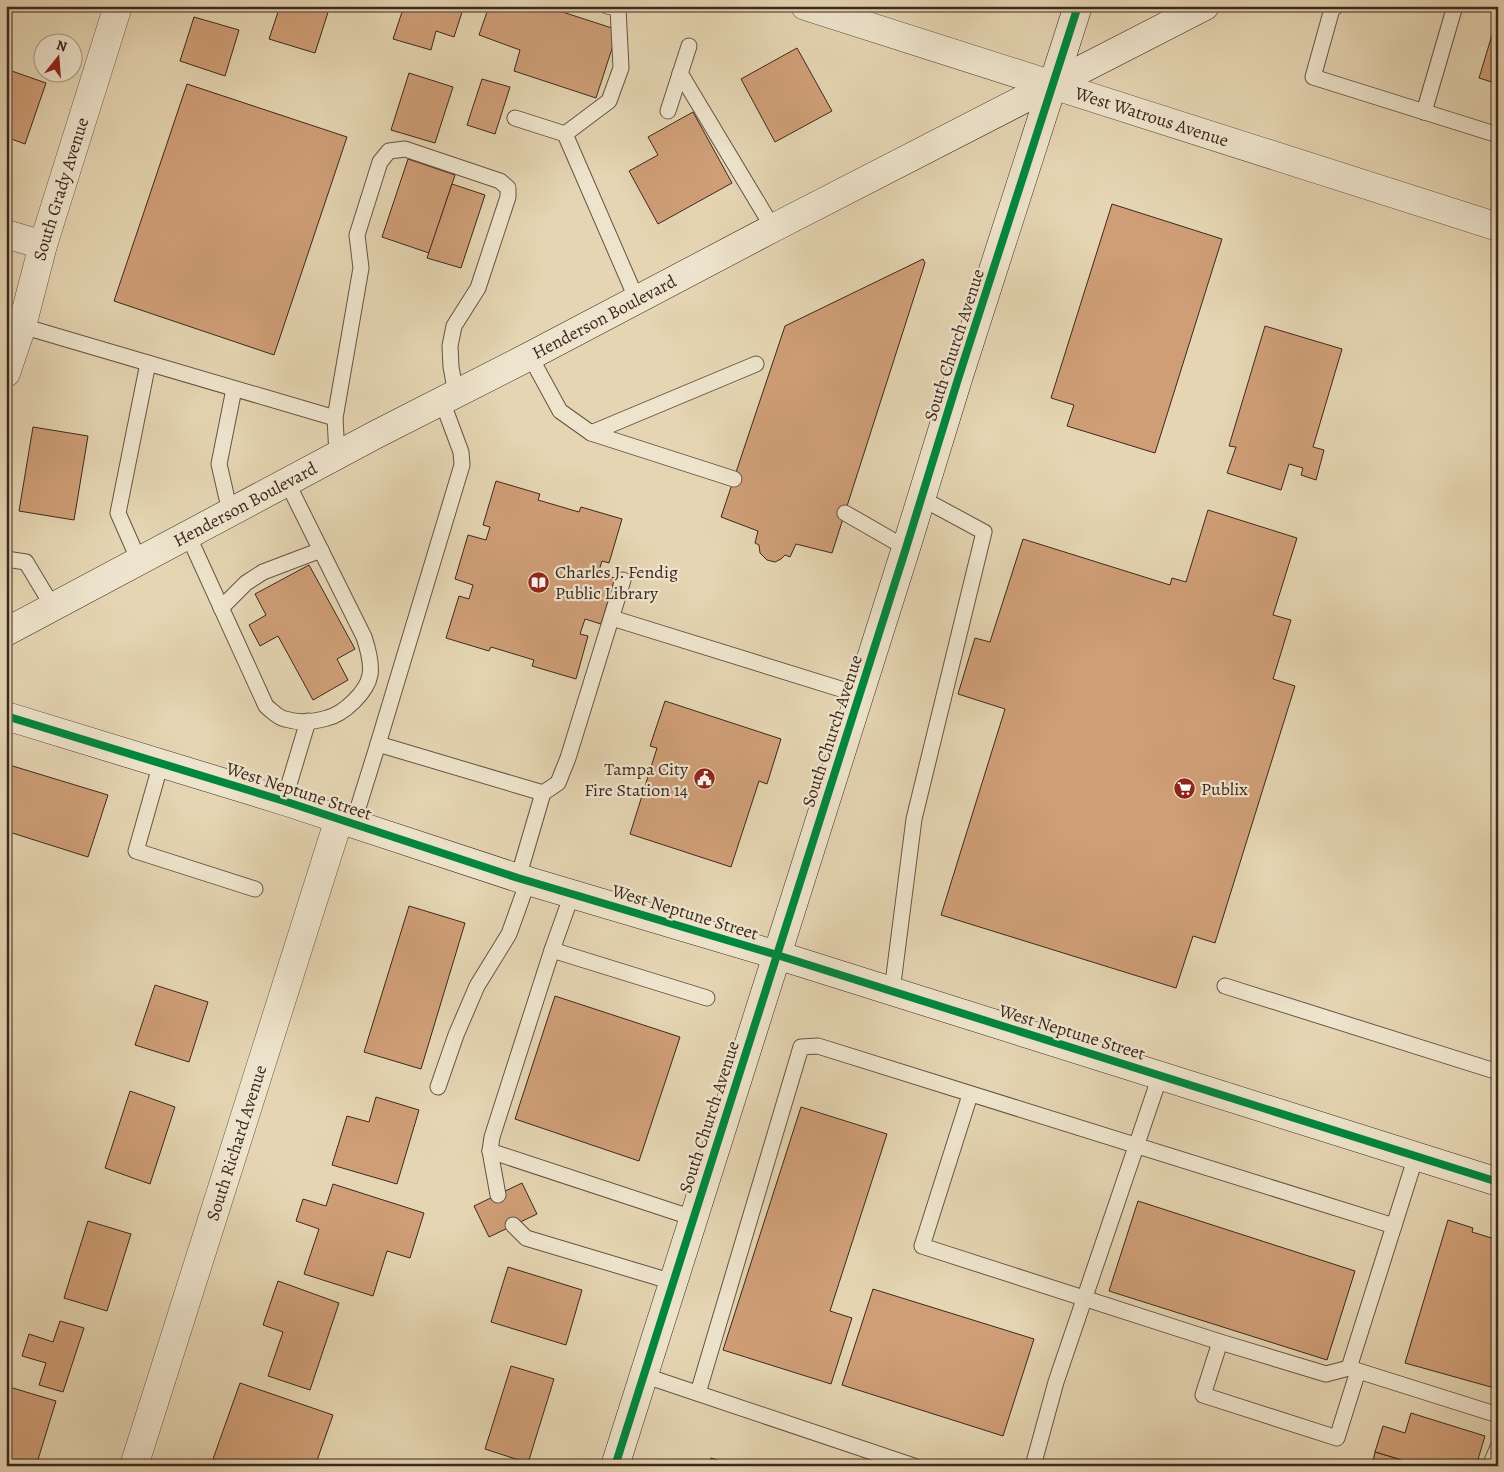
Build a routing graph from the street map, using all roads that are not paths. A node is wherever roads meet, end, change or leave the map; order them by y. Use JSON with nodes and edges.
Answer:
{"nodes":[{"id":1,"x":118,"y":6,"type":"edge"},
{"id":2,"x":805,"y":6,"type":"edge"},
{"id":3,"x":1078,"y":6,"type":"edge"},
{"id":4,"x":1205,"y":6,"type":"edge"},
{"id":5,"x":1337,"y":6,"type":"edge"},
{"id":6,"x":1454,"y":6,"type":"edge"},
{"id":7,"x":614,"y":7,"type":"edge"},
{"id":8,"x":838,"y":11,"type":"edge"},
{"id":9,"x":689,"y":46,"type":"dead end"},
{"id":10,"x":680,"y":73,"type":"junction"},
{"id":11,"x":1052,"y":85,"type":"junction"},
{"id":12,"x":668,"y":111,"type":"dead end"},
{"id":13,"x":1424,"y":112,"type":"junction"},
{"id":14,"x":515,"y":118,"type":"dead end"},
{"id":15,"x":565,"y":134,"type":"junction"},
{"id":16,"x":1498,"y":135,"type":"edge"},
{"id":17,"x":1498,"y":227,"type":"edge"},
{"id":18,"x":773,"y":228,"type":"junction"},
{"id":19,"x":6,"y":234,"type":"edge"},
{"id":20,"x":43,"y":245,"type":"junction"},
{"id":21,"x":637,"y":300,"type":"junction"},
{"id":22,"x":22,"y":326,"type":"junction"},
{"id":23,"x":530,"y":356,"type":"junction"},
{"id":24,"x":148,"y":363,"type":"junction"},
{"id":25,"x":756,"y":364,"type":"dead end"},
{"id":26,"x":6,"y":372,"type":"edge"},
{"id":27,"x":234,"y":389,"type":"junction"},
{"id":28,"x":449,"y":398,"type":"junction"},
{"id":29,"x":335,"y":418,"type":"junction"},
{"id":30,"x":591,"y":433,"type":"junction"},
{"id":31,"x":337,"y":455,"type":"junction"},
{"id":32,"x":734,"y":478,"type":"dead end"},
{"id":33,"x":287,"y":482,"type":"junction"},
{"id":34,"x":921,"y":498,"type":"junction"},
{"id":35,"x":230,"y":512,"type":"junction"},
{"id":36,"x":845,"y":513,"type":"dead end"},
{"id":37,"x":188,"y":535,"type":"junction"},
{"id":38,"x":906,"y":548,"type":"junction"},
{"id":39,"x":321,"y":550,"type":"junction"},
{"id":40,"x":6,"y":559,"type":"edge"},
{"id":41,"x":139,"y":561,"type":"junction"},
{"id":42,"x":623,"y":580,"type":"dead end"},
{"id":43,"x":53,"y":607,"type":"junction"},
{"id":44,"x":221,"y":608,"type":"junction"},
{"id":45,"x":612,"y":618,"type":"junction"},
{"id":46,"x":6,"y":632,"type":"edge"},
{"id":47,"x":860,"y":695,"type":"junction"},
{"id":48,"x":6,"y":716,"type":"edge"},
{"id":49,"x":308,"y":721,"type":"junction"},
{"id":50,"x":378,"y":744,"type":"junction"},
{"id":51,"x":161,"y":763,"type":"junction"},
{"id":52,"x":543,"y":793,"type":"junction"},
{"id":53,"x":284,"y":801,"type":"junction"},
{"id":54,"x":346,"y":822,"type":"junction"},
{"id":55,"x":523,"y":879,"type":"junction"},
{"id":56,"x":255,"y":889,"type":"dead end"},
{"id":57,"x":572,"y":894,"type":"junction"},
{"id":58,"x":552,"y":950,"type":"junction"},
{"id":59,"x":777,"y":955,"type":"junction"},
{"id":60,"x":1225,"y":986,"type":"dead end"},
{"id":61,"x":892,"y":992,"type":"junction"},
{"id":62,"x":707,"y":998,"type":"dead end"},
{"id":63,"x":1498,"y":1072,"type":"edge"},
{"id":64,"x":1160,"y":1076,"type":"junction"},
{"id":65,"x":438,"y":1087,"type":"dead end"},
{"id":66,"x":970,"y":1094,"type":"junction"},
{"id":67,"x":1136,"y":1146,"type":"junction"},
{"id":68,"x":490,"y":1151,"type":"junction"},
{"id":69,"x":1416,"y":1156,"type":"junction"},
{"id":70,"x":1498,"y":1182,"type":"edge"},
{"id":71,"x":498,"y":1195,"type":"dead end"},
{"id":72,"x":693,"y":1218,"type":"junction"},
{"id":73,"x":513,"y":1225,"type":"dead end"},
{"id":74,"x":1394,"y":1226,"type":"junction"},
{"id":75,"x":673,"y":1282,"type":"junction"},
{"id":76,"x":1085,"y":1298,"type":"junction"},
{"id":77,"x":1220,"y":1342,"type":"junction"},
{"id":78,"x":1354,"y":1369,"type":"junction"},
{"id":79,"x":643,"y":1375,"type":"junction"},
{"id":80,"x":698,"y":1393,"type":"junction"},
{"id":81,"x":1498,"y":1415,"type":"edge"},
{"id":82,"x":1498,"y":1447,"type":"edge"},
{"id":83,"x":134,"y":1466,"type":"edge"},
{"id":84,"x":615,"y":1466,"type":"edge"},
{"id":85,"x":914,"y":1466,"type":"edge"},
{"id":86,"x":1033,"y":1466,"type":"edge"},
{"id":87,"x":1490,"y":1466,"type":"edge"}],
"edges":[{"from":1,"to":20,"type":"street","name":"South Grady Avenue"},
{"from":2,"to":8,"type":"street","name":"West Watrous Avenue"},
{"from":3,"to":11,"type":"street","name":"South Church Avenue"},
{"from":4,"to":11,"type":"street","name":"Henderson Boulevard"},
{"from":5,"to":13,"type":"lane"},
{"from":6,"to":13,"type":"lane"},
{"from":7,"to":15,"type":"lane"},
{"from":8,"to":11,"type":"street","name":"West Watrous Avenue"},
{"from":9,"to":10,"type":"lane"},
{"from":10,"to":12,"type":"lane"},
{"from":10,"to":18,"type":"lane"},
{"from":11,"to":17,"type":"street","name":"West Watrous Avenue"},
{"from":11,"to":18,"type":"street","name":"Henderson Boulevard"},
{"from":11,"to":34,"type":"street","name":"South Church Avenue"},
{"from":13,"to":16,"type":"lane"},
{"from":14,"to":15,"type":"lane"},
{"from":15,"to":21,"type":"lane"},
{"from":18,"to":21,"type":"street","name":"Henderson Boulevard"},
{"from":19,"to":20,"type":"street"},
{"from":20,"to":22,"type":"street","name":"South Grady Avenue"},
{"from":21,"to":23,"type":"street","name":"Henderson Boulevard"},
{"from":22,"to":24,"type":"lane"},
{"from":22,"to":26,"type":"street","name":"South Grady Avenue"},
{"from":23,"to":28,"type":"street","name":"Henderson Boulevard"},
{"from":23,"to":30,"type":"lane"},
{"from":24,"to":27,"type":"lane"},
{"from":24,"to":41,"type":"lane"},
{"from":25,"to":30,"type":"lane"},
{"from":27,"to":29,"type":"lane"},
{"from":27,"to":35,"type":"lane"},
{"from":28,"to":29,"type":"lane"},
{"from":28,"to":31,"type":"street","name":"Henderson Boulevard"},
{"from":28,"to":50,"type":"lane"},
{"from":29,"to":31,"type":"lane"},
{"from":30,"to":32,"type":"lane"},
{"from":31,"to":33,"type":"street","name":"Henderson Boulevard"},
{"from":33,"to":35,"type":"street","name":"Henderson Boulevard"},
{"from":33,"to":39,"type":"lane"},
{"from":34,"to":38,"type":"street","name":"South Church Avenue"},
{"from":34,"to":61,"type":"lane"},
{"from":35,"to":37,"type":"street","name":"Henderson Boulevard"},
{"from":36,"to":38,"type":"lane"},
{"from":37,"to":41,"type":"street","name":"Henderson Boulevard"},
{"from":37,"to":44,"type":"lane"},
{"from":38,"to":47,"type":"street","name":"South Church Avenue"},
{"from":39,"to":44,"type":"lane"},
{"from":39,"to":49,"type":"lane"},
{"from":40,"to":43,"type":"lane"},
{"from":41,"to":43,"type":"street","name":"Henderson Boulevard"},
{"from":42,"to":45,"type":"lane"},
{"from":43,"to":46,"type":"street","name":"Henderson Boulevard"},
{"from":44,"to":49,"type":"lane"},
{"from":45,"to":47,"type":"lane"},
{"from":45,"to":52,"type":"lane"},
{"from":47,"to":59,"type":"street","name":"South Church Avenue"},
{"from":48,"to":51,"type":"street","name":"West Neptune Street"},
{"from":49,"to":53,"type":"lane"},
{"from":50,"to":52,"type":"lane"},
{"from":50,"to":54,"type":"lane"},
{"from":51,"to":53,"type":"street","name":"West Neptune Street"},
{"from":51,"to":56,"type":"lane"},
{"from":52,"to":55,"type":"lane"},
{"from":53,"to":54,"type":"street","name":"West Neptune Street"},
{"from":54,"to":55,"type":"street","name":"West Neptune Street"},
{"from":54,"to":83,"type":"street","name":"South Richard Avenue"},
{"from":55,"to":57,"type":"street","name":"West Neptune Street"},
{"from":55,"to":65,"type":"lane"},
{"from":57,"to":58,"type":"lane"},
{"from":57,"to":59,"type":"street","name":"West Neptune Street"},
{"from":58,"to":62,"type":"lane"},
{"from":58,"to":68,"type":"lane"},
{"from":59,"to":61,"type":"street","name":"West Neptune Street"},
{"from":59,"to":72,"type":"street","name":"South Church Avenue"},
{"from":60,"to":63,"type":"lane"},
{"from":61,"to":64,"type":"street","name":"West Neptune Street"},
{"from":64,"to":67,"type":"lane"},
{"from":64,"to":69,"type":"street","name":"West Neptune Street"},
{"from":66,"to":67,"type":"lane"},
{"from":66,"to":76,"type":"lane"},
{"from":66,"to":80,"type":"lane"},
{"from":67,"to":74,"type":"lane"},
{"from":67,"to":76,"type":"lane"},
{"from":68,"to":71,"type":"lane"},
{"from":68,"to":72,"type":"lane"},
{"from":69,"to":70,"type":"street","name":"West Neptune Street"},
{"from":69,"to":74,"type":"lane"},
{"from":72,"to":75,"type":"street","name":"South Church Avenue"},
{"from":73,"to":75,"type":"lane"},
{"from":74,"to":78,"type":"lane"},
{"from":75,"to":79,"type":"street","name":"South Church Avenue"},
{"from":76,"to":77,"type":"lane"},
{"from":76,"to":86,"type":"lane"},
{"from":77,"to":78,"type":"lane"},
{"from":77,"to":78,"type":"lane"},
{"from":78,"to":81,"type":"lane"},
{"from":79,"to":80,"type":"lane"},
{"from":79,"to":84,"type":"street","name":"South Church Avenue"},
{"from":80,"to":85,"type":"lane"},
{"from":82,"to":87,"type":"lane"}]}
